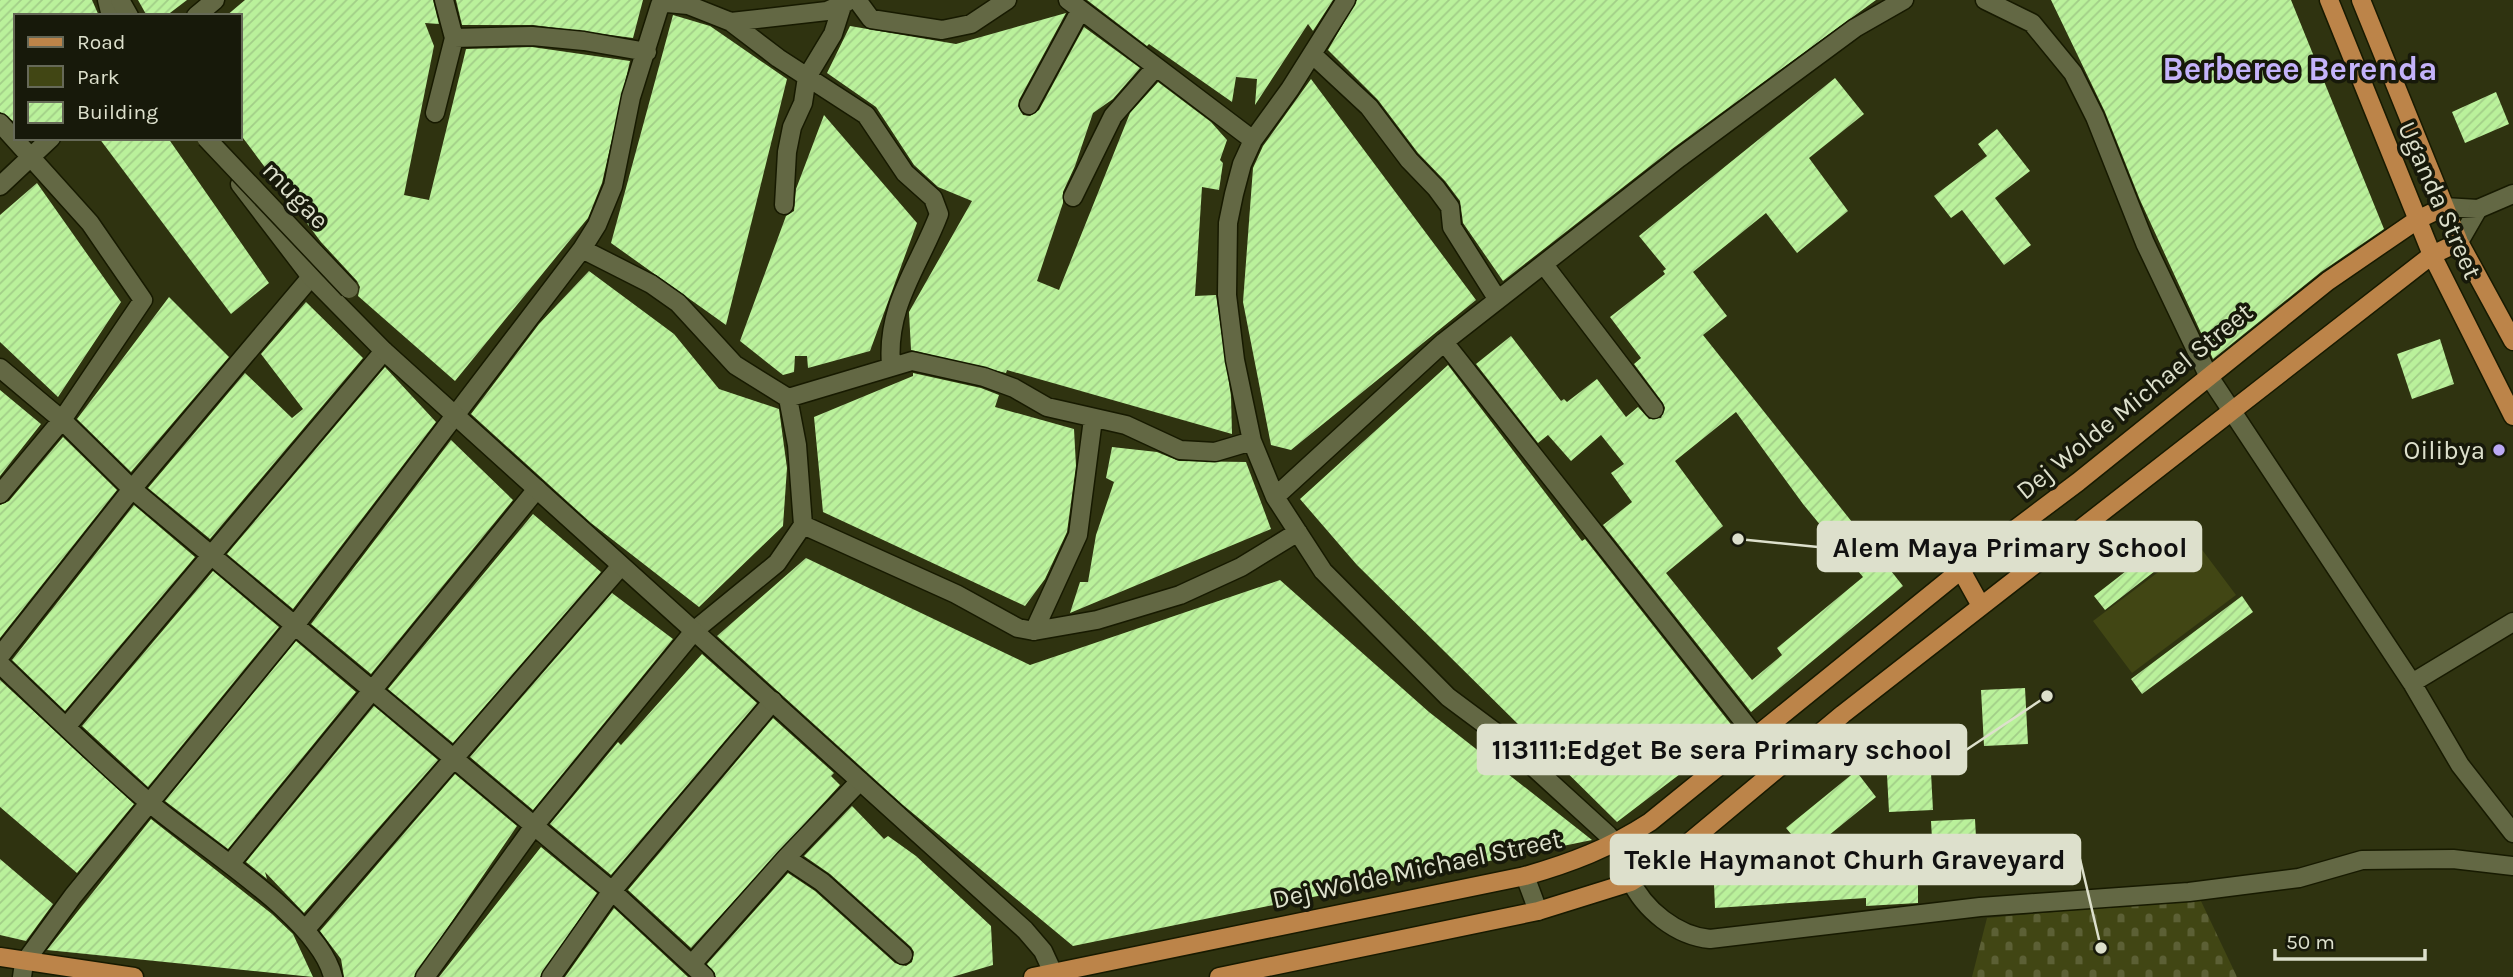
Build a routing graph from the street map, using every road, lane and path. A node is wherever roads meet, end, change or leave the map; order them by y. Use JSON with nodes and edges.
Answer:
{"nodes":[{"id":1,"x":215,"y":0,"type":"edge"},
{"id":2,"x":444,"y":0,"type":"edge"},
{"id":3,"x":1007,"y":0,"type":"edge"},
{"id":4,"x":1346,"y":0,"type":"edge"},
{"id":5,"x":1904,"y":0,"type":"edge"},
{"id":6,"x":1985,"y":0,"type":"edge"},
{"id":7,"x":2329,"y":0,"type":"edge"},
{"id":8,"x":2361,"y":0,"type":"edge"},
{"id":9,"x":850,"y":2,"type":"edge"},
{"id":10,"x":1074,"y":5,"type":"edge"},
{"id":11,"x":198,"y":14,"type":"edge"},
{"id":12,"x":730,"y":22,"type":"junction"},
{"id":13,"x":454,"y":38,"type":"junction"},
{"id":14,"x":647,"y":52,"type":"junction"},
{"id":15,"x":1312,"y":54,"type":"junction"},
{"id":16,"x":1156,"y":67,"type":"junction"},
{"id":17,"x":807,"y":77,"type":"junction"},
{"id":18,"x":1029,"y":104,"type":"dead end"},
{"id":19,"x":435,"y":113,"type":"dead end"},
{"id":20,"x":0,"y":123,"type":"edge"},
{"id":21,"x":14,"y":137,"type":"edge"},
{"id":22,"x":17,"y":140,"type":"edge"},
{"id":23,"x":49,"y":140,"type":"edge"},
{"id":24,"x":208,"y":140,"type":"edge"},
{"id":25,"x":209,"y":140,"type":"edge"},
{"id":26,"x":1253,"y":140,"type":"junction"},
{"id":27,"x":32,"y":155,"type":"junction"},
{"id":28,"x":0,"y":187,"type":"edge"},
{"id":29,"x":2513,"y":194,"type":"edge"},
{"id":30,"x":1073,"y":197,"type":"dead end"},
{"id":31,"x":784,"y":205,"type":"dead end"},
{"id":32,"x":2444,"y":207,"type":"junction"},
{"id":33,"x":2478,"y":209,"type":"junction"},
{"id":34,"x":2417,"y":220,"type":"junction"},
{"id":35,"x":2459,"y":242,"type":"junction"},
{"id":36,"x":582,"y":249,"type":"junction"},
{"id":37,"x":2432,"y":255,"type":"junction"},
{"id":38,"x":1545,"y":266,"type":"junction"},
{"id":39,"x":311,"y":277,"type":"junction"},
{"id":40,"x":349,"y":289,"type":"dead end"},
{"id":41,"x":1498,"y":300,"type":"junction"},
{"id":42,"x":2513,"y":341,"type":"edge"},
{"id":43,"x":1444,"y":342,"type":"junction"},
{"id":44,"x":384,"y":351,"type":"junction"},
{"id":45,"x":891,"y":365,"type":"junction"},
{"id":46,"x":0,"y":368,"type":"edge"},
{"id":47,"x":2208,"y":375,"type":"junction"},
{"id":48,"x":788,"y":398,"type":"junction"},
{"id":49,"x":1654,"y":410,"type":"dead end"},
{"id":50,"x":2231,"y":410,"type":"junction"},
{"id":51,"x":453,"y":415,"type":"junction"},
{"id":52,"x":2513,"y":416,"type":"edge"},
{"id":53,"x":1093,"y":419,"type":"junction"},
{"id":54,"x":62,"y":420,"type":"junction"},
{"id":55,"x":1252,"y":441,"type":"junction"},
{"id":56,"x":132,"y":489,"type":"junction"},
{"id":57,"x":537,"y":489,"type":"junction"},
{"id":58,"x":0,"y":494,"type":"edge"},
{"id":59,"x":1275,"y":497,"type":"junction"},
{"id":60,"x":803,"y":525,"type":"junction"},
{"id":61,"x":1298,"y":532,"type":"junction"},
{"id":62,"x":212,"y":554,"type":"junction"},
{"id":63,"x":620,"y":567,"type":"junction"},
{"id":64,"x":1961,"y":570,"type":"junction"},
{"id":65,"x":1981,"y":606,"type":"junction"},
{"id":66,"x":2513,"y":622,"type":"edge"},
{"id":67,"x":296,"y":624,"type":"junction"},
{"id":68,"x":695,"y":630,"type":"junction"},
{"id":69,"x":1034,"y":631,"type":"junction"},
{"id":70,"x":0,"y":656,"type":"edge"},
{"id":71,"x":0,"y":664,"type":"edge"},
{"id":72,"x":2412,"y":683,"type":"junction"},
{"id":73,"x":371,"y":689,"type":"junction"},
{"id":74,"x":773,"y":701,"type":"junction"},
{"id":75,"x":66,"y":727,"type":"junction"},
{"id":76,"x":1755,"y":736,"type":"junction"},
{"id":77,"x":454,"y":759,"type":"junction"},
{"id":78,"x":860,"y":781,"type":"junction"},
{"id":79,"x":148,"y":802,"type":"junction"},
{"id":80,"x":534,"y":826,"type":"junction"},
{"id":81,"x":2513,"y":833,"type":"edge"},
{"id":82,"x":1617,"y":844,"type":"junction"},
{"id":83,"x":786,"y":858,"type":"junction"},
{"id":84,"x":230,"y":864,"type":"junction"},
{"id":85,"x":2513,"y":866,"type":"edge"},
{"id":86,"x":1525,"y":876,"type":"junction"},
{"id":87,"x":1631,"y":882,"type":"junction"},
{"id":88,"x":612,"y":891,"type":"junction"},
{"id":89,"x":1538,"y":911,"type":"junction"},
{"id":90,"x":305,"y":930,"type":"junction"},
{"id":91,"x":903,"y":955,"type":"dead end"},
{"id":92,"x":0,"y":957,"type":"edge"},
{"id":93,"x":692,"y":964,"type":"junction"},
{"id":94,"x":23,"y":970,"type":"edge"},
{"id":95,"x":1055,"y":975,"type":"edge"},
{"id":96,"x":134,"y":977,"type":"edge"},
{"id":97,"x":333,"y":977,"type":"edge"},
{"id":98,"x":425,"y":977,"type":"edge"},
{"id":99,"x":551,"y":977,"type":"edge"},
{"id":100,"x":705,"y":977,"type":"edge"},
{"id":101,"x":1033,"y":977,"type":"edge"},
{"id":102,"x":1219,"y":977,"type":"edge"}],
"edges":[{"from":1,"to":11,"type":"street"},
{"from":2,"to":13,"type":"street"},
{"from":3,"to":9,"type":"street"},
{"from":4,"to":15,"type":"street"},
{"from":5,"to":38,"type":"street"},
{"from":6,"to":47,"type":"street"},
{"from":7,"to":34,"type":"main road","name":"Uganda Street"},
{"from":8,"to":32,"type":"main road","name":"Uganda Street"},
{"from":9,"to":12,"type":"street"},
{"from":9,"to":17,"type":"street"},
{"from":10,"to":16,"type":"street"},
{"from":10,"to":18,"type":"street"},
{"from":12,"to":14,"type":"street"},
{"from":12,"to":17,"type":"street"},
{"from":13,"to":14,"type":"street"},
{"from":13,"to":19,"type":"street"},
{"from":14,"to":36,"type":"street"},
{"from":15,"to":26,"type":"street"},
{"from":15,"to":41,"type":"street"},
{"from":16,"to":26,"type":"street"},
{"from":16,"to":30,"type":"street"},
{"from":17,"to":31,"type":"street"},
{"from":17,"to":45,"type":"street"},
{"from":20,"to":21,"type":"street"},
{"from":22,"to":27,"type":"street"},
{"from":23,"to":27,"type":"street"},
{"from":24,"to":39,"type":"street"},
{"from":25,"to":40,"type":"street","name":"mugae","bridge":true},
{"from":26,"to":55,"type":"street"},
{"from":27,"to":28,"type":"street"},
{"from":27,"to":54,"type":"street"},
{"from":29,"to":33,"type":"street","name":"Dej Wolde Michael Street"},
{"from":32,"to":33,"type":"street","name":"Dej Wolde Michael Street"},
{"from":32,"to":34,"type":"main road","name":"Dej Wolde Michael Street"},
{"from":32,"to":35,"type":"main road","name":"Uganda Street"},
{"from":33,"to":35,"type":"street"},
{"from":34,"to":37,"type":"main road","name":"Uganda Street"},
{"from":34,"to":47,"type":"main road","name":"Dej Wolde Michael Street"},
{"from":35,"to":37,"type":"main road"},
{"from":35,"to":42,"type":"main road","name":"Uganda Street"},
{"from":36,"to":48,"type":"street"},
{"from":36,"to":51,"type":"street"},
{"from":37,"to":50,"type":"main road"},
{"from":37,"to":52,"type":"main road","name":"Uganda Street"},
{"from":38,"to":41,"type":"street"},
{"from":38,"to":49,"type":"street"},
{"from":39,"to":44,"type":"street"},
{"from":39,"to":56,"type":"street"},
{"from":41,"to":43,"type":"street"},
{"from":43,"to":59,"type":"street"},
{"from":43,"to":76,"type":"street"},
{"from":44,"to":51,"type":"street"},
{"from":44,"to":62,"type":"street"},
{"from":45,"to":48,"type":"street"},
{"from":45,"to":53,"type":"street"},
{"from":46,"to":54,"type":"street"},
{"from":47,"to":50,"type":"street"},
{"from":47,"to":64,"type":"main road","name":"Dej Wolde Michael Street"},
{"from":48,"to":60,"type":"street"},
{"from":50,"to":65,"type":"main road"},
{"from":50,"to":72,"type":"street"},
{"from":51,"to":57,"type":"street"},
{"from":51,"to":67,"type":"street"},
{"from":53,"to":55,"type":"street"},
{"from":53,"to":69,"type":"street"},
{"from":54,"to":56,"type":"street"},
{"from":54,"to":58,"type":"street"},
{"from":55,"to":59,"type":"street"},
{"from":56,"to":62,"type":"street"},
{"from":56,"to":70,"type":"street"},
{"from":57,"to":63,"type":"street"},
{"from":57,"to":73,"type":"street"},
{"from":59,"to":61,"type":"street"},
{"from":60,"to":68,"type":"street"},
{"from":60,"to":69,"type":"street"},
{"from":61,"to":69,"type":"street"},
{"from":61,"to":82,"type":"street"},
{"from":62,"to":67,"type":"street"},
{"from":62,"to":75,"type":"street"},
{"from":63,"to":68,"type":"street"},
{"from":63,"to":77,"type":"street"},
{"from":64,"to":65,"type":"main road"},
{"from":64,"to":76,"type":"main road","name":"Dej Wolde Michael Street"},
{"from":65,"to":87,"type":"main road"},
{"from":66,"to":72,"type":"street"},
{"from":67,"to":73,"type":"street"},
{"from":67,"to":79,"type":"street"},
{"from":68,"to":74,"type":"street"},
{"from":68,"to":80,"type":"street"},
{"from":71,"to":75,"type":"street"},
{"from":72,"to":81,"type":"street"},
{"from":73,"to":77,"type":"street"},
{"from":73,"to":84,"type":"street"},
{"from":74,"to":78,"type":"street"},
{"from":74,"to":88,"type":"street"},
{"from":75,"to":79,"type":"street"},
{"from":76,"to":82,"type":"main road","name":"Dej Wolde Michael Street"},
{"from":77,"to":80,"type":"street"},
{"from":77,"to":90,"type":"street"},
{"from":78,"to":83,"type":"street"},
{"from":78,"to":95,"type":"street"},
{"from":79,"to":84,"type":"street"},
{"from":79,"to":94,"type":"street"},
{"from":80,"to":88,"type":"street"},
{"from":80,"to":98,"type":"street"},
{"from":82,"to":86,"type":"main road","name":"Dej Wolde Michael Street"},
{"from":82,"to":87,"type":"street"},
{"from":83,"to":91,"type":"street"},
{"from":83,"to":93,"type":"street"},
{"from":84,"to":90,"type":"street"},
{"from":85,"to":87,"type":"street"},
{"from":86,"to":89,"type":"street"},
{"from":86,"to":95,"type":"main road","name":"Dej Wolde Michael Street"},
{"from":87,"to":89,"type":"main road"},
{"from":88,"to":93,"type":"street"},
{"from":88,"to":99,"type":"street"},
{"from":89,"to":102,"type":"main road"},
{"from":90,"to":97,"type":"street"},
{"from":92,"to":94,"type":"main road"},
{"from":93,"to":100,"type":"street"},
{"from":94,"to":96,"type":"main road"},
{"from":95,"to":101,"type":"main road","name":"Dej Wolde Michael Street"}]}
